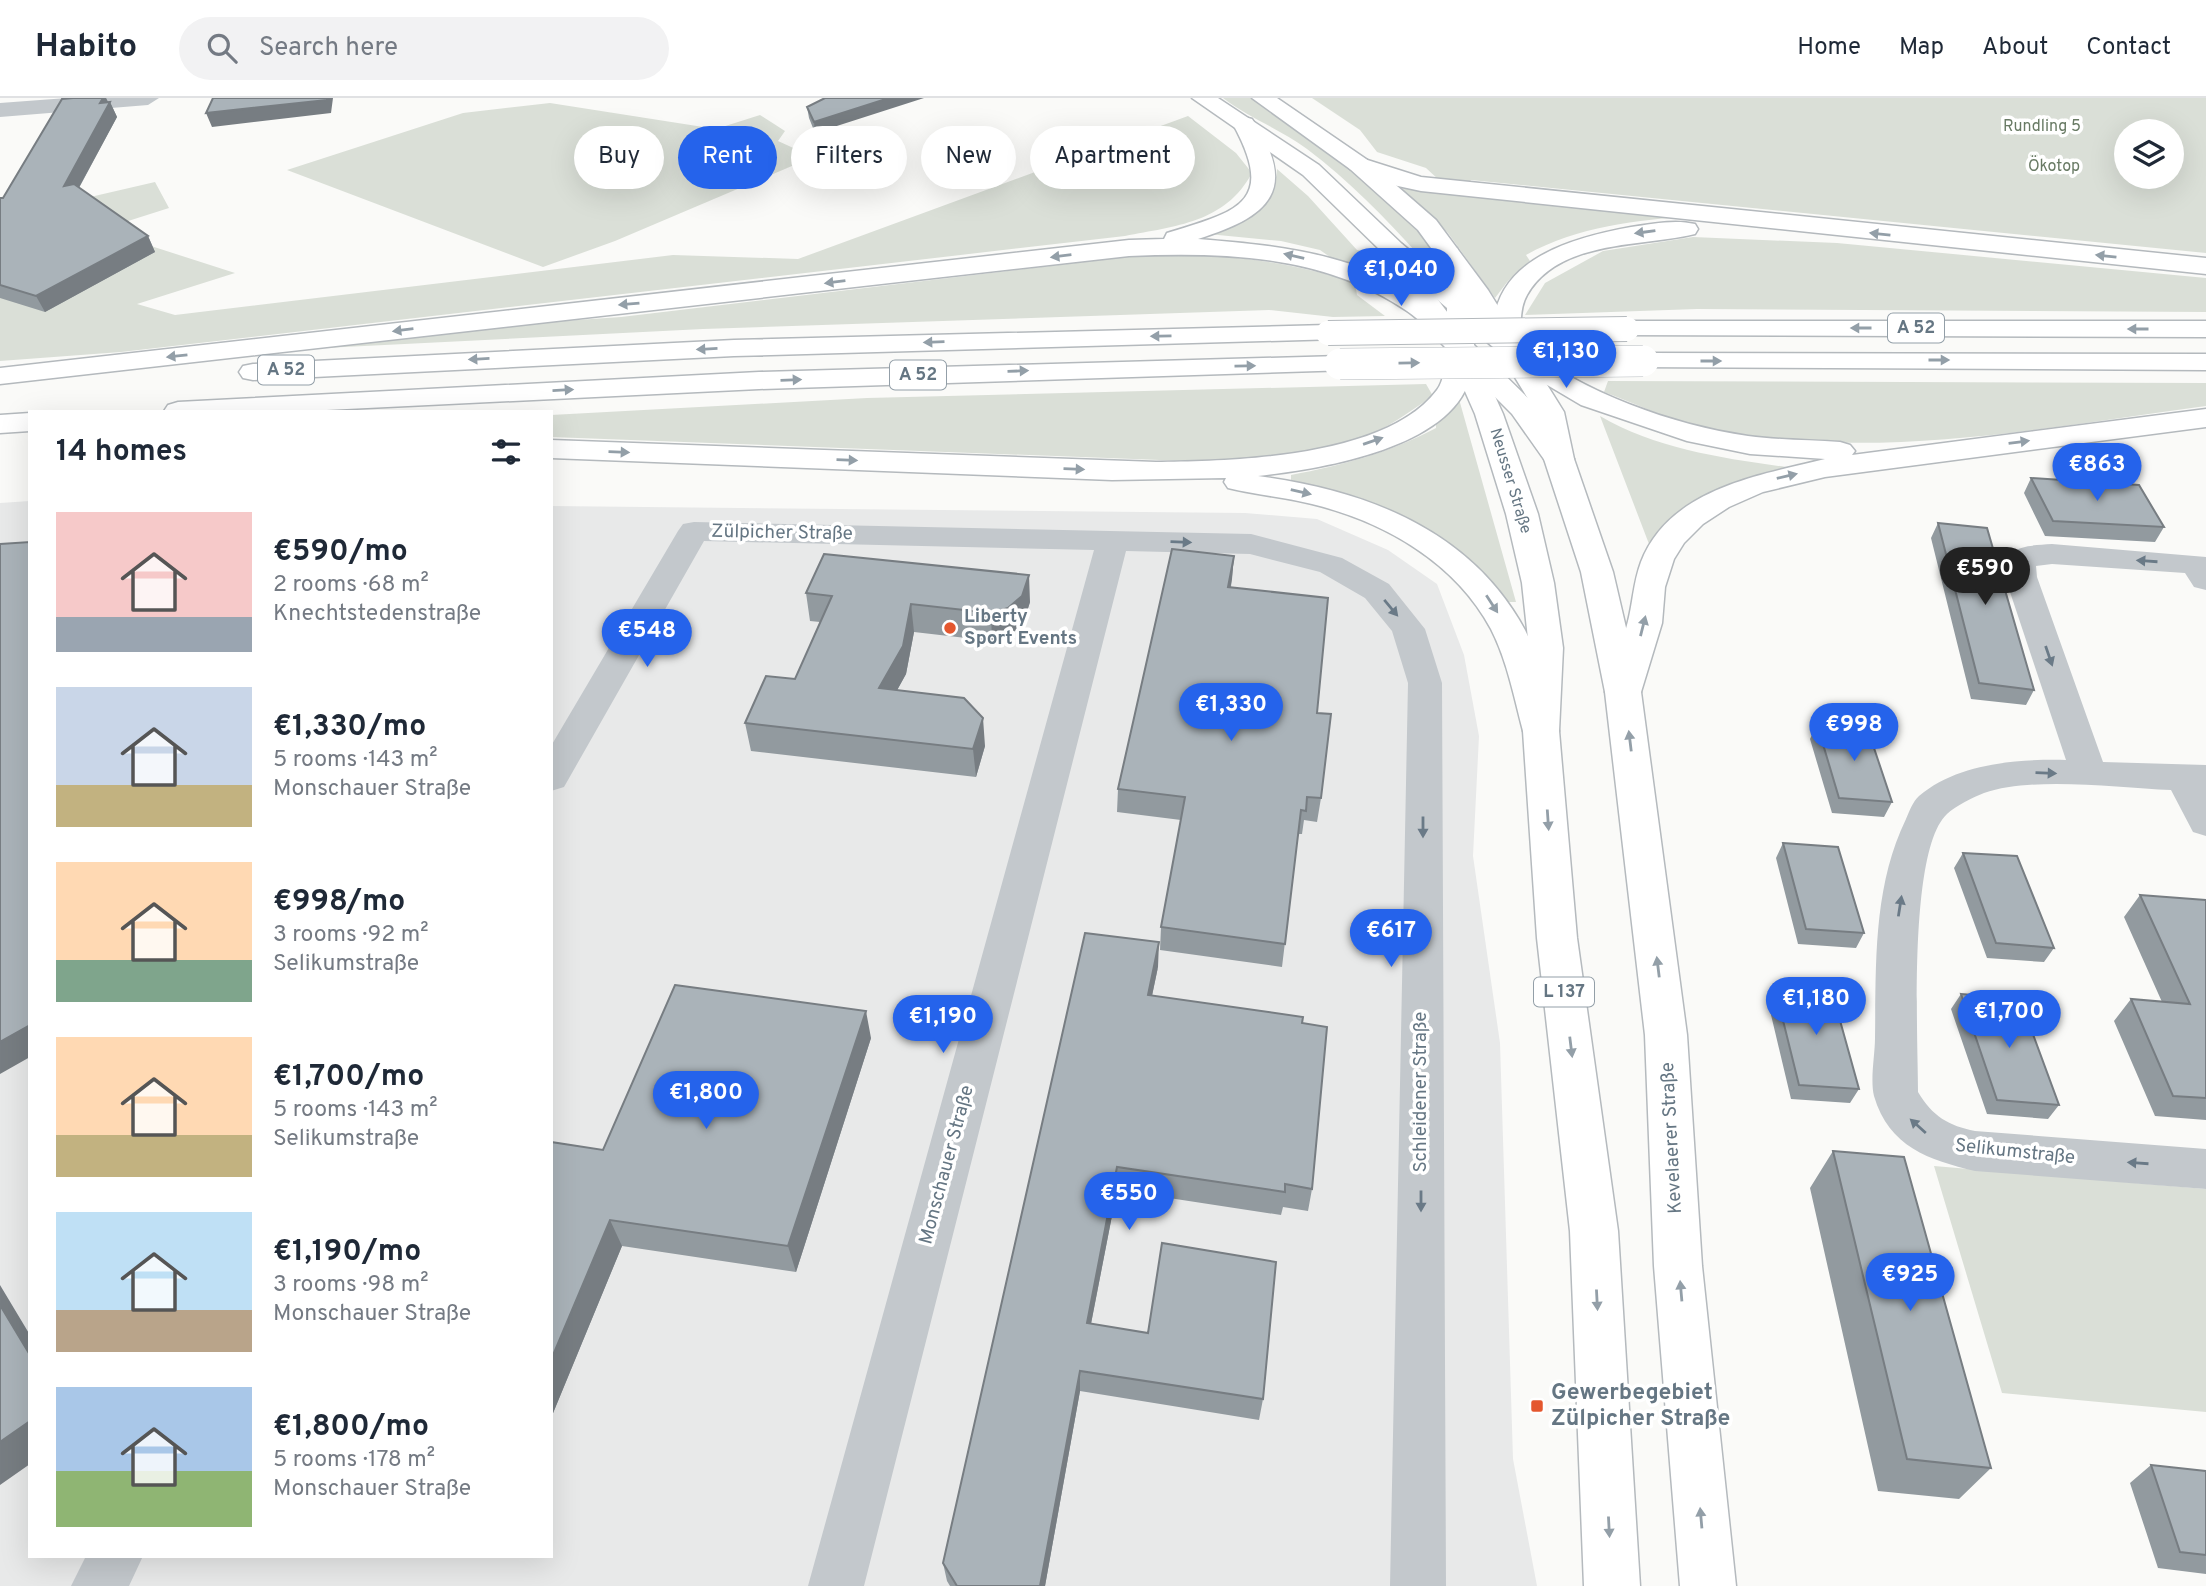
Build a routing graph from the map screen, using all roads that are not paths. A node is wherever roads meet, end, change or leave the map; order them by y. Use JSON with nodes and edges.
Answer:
{"nodes":[{"id":1,"x":148,"y":98,"type":"edge"},
{"id":2,"x":1203,"y":98,"type":"edge"},
{"id":3,"x":1270,"y":100,"type":"edge"},
{"id":4,"x":0,"y":110,"type":"edge"},
{"id":5,"x":1244,"y":124,"type":"junction"},
{"id":6,"x":1358,"y":164,"type":"junction"},
{"id":7,"x":1811,"y":227,"type":"junction"},
{"id":8,"x":1129,"y":248,"type":"junction"},
{"id":9,"x":1393,"y":250,"type":"junction"},
{"id":10,"x":1448,"y":253,"type":"junction"},
{"id":11,"x":2206,"y":266,"type":"edge"},
{"id":12,"x":1461,"y":308,"type":"junction"},
{"id":13,"x":2206,"y":329,"type":"edge"},
{"id":14,"x":1458,"y":345,"type":"junction"},
{"id":15,"x":1509,"y":345,"type":"junction"},
{"id":16,"x":2206,"y":362,"type":"edge"},
{"id":17,"x":0,"y":376,"type":"edge"},
{"id":18,"x":0,"y":388,"type":"edge"},
{"id":19,"x":1493,"y":400,"type":"junction"},
{"id":20,"x":197,"y":410,"type":"edge"},
{"id":21,"x":2206,"y":418,"type":"edge"},
{"id":22,"x":28,"y":422,"type":"edge"},
{"id":23,"x":0,"y":424,"type":"edge"},
{"id":24,"x":0,"y":438,"type":"edge"},
{"id":25,"x":28,"y":438,"type":"edge"},
{"id":26,"x":553,"y":449,"type":"edge"},
{"id":27,"x":1952,"y":450,"type":"junction"},
{"id":28,"x":1559,"y":459,"type":"junction"},
{"id":29,"x":1111,"y":470,"type":"junction"},
{"id":30,"x":1113,"y":540,"type":"junction"},
{"id":31,"x":2206,"y":580,"type":"edge"},
{"id":32,"x":1623,"y":691,"type":"junction"},
{"id":33,"x":1541,"y":732,"type":"junction"},
{"id":34,"x":2089,"y":774,"type":"junction"},
{"id":35,"x":553,"y":775,"type":"edge"},
{"id":36,"x":2195,"y":778,"type":"edge"},
{"id":37,"x":2206,"y":822,"type":"edge"},
{"id":38,"x":2206,"y":1169,"type":"edge"},
{"id":39,"x":115,"y":1558,"type":"edge"},
{"id":40,"x":99,"y":1586,"type":"edge"},
{"id":41,"x":836,"y":1586,"type":"edge"},
{"id":42,"x":1418,"y":1586,"type":"edge"},
{"id":43,"x":1612,"y":1586,"type":"edge"},
{"id":44,"x":1708,"y":1586,"type":"edge"}],
"edges":[{"from":1,"to":4,"type":"street"},
{"from":2,"to":5,"type":"main road","name":"Neusser Straße","number":"L 137"},
{"from":3,"to":6,"type":"main road"},
{"from":5,"to":8,"type":"main road"},
{"from":5,"to":9,"type":"main road","name":"Neusser Straße","number":"L 137"},
{"from":6,"to":7,"type":"main road"},
{"from":6,"to":10,"type":"main road"},
{"from":11,"to":7,"type":"main road","one_way":true},
{"from":7,"to":15,"type":"main road","one_way":true},
{"from":14,"to":8,"type":"main road","one_way":true},
{"from":8,"to":17,"type":"main road","one_way":true},
{"from":9,"to":12,"type":"main road"},
{"from":9,"to":14,"type":"main road","name":"Neusser Straße","number":"L 137"},
{"from":10,"to":12,"type":"main road"},
{"from":10,"to":15,"type":"main road"},
{"from":12,"to":14,"type":"main road"},
{"from":12,"to":15,"type":"main road"},
{"from":13,"to":18,"type":"main road","number":"A 52","one_way":true,"bridge":true},
{"from":14,"to":19,"type":"main road","name":"Neusser Straße","number":"L 137"},
{"from":29,"to":14,"type":"main road","one_way":true},
{"from":15,"to":19,"type":"main road"},
{"from":15,"to":27,"type":"main road"},
{"from":15,"to":28,"type":"main road"},
{"from":20,"to":16,"type":"main road","number":"A 52","one_way":true,"bridge":true},
{"from":19,"to":28,"type":"main road"},
{"from":19,"to":33,"type":"main road","name":"Neusser Straße","number":"L 137"},
{"from":27,"to":21,"type":"main road","one_way":true},
{"from":22,"to":23,"type":"main road"},
{"from":24,"to":25,"type":"main road"},
{"from":26,"to":29,"type":"main road","one_way":true},
{"from":32,"to":27,"type":"main road","one_way":true},
{"from":28,"to":32,"type":"main road"},
{"from":29,"to":33,"type":"main road","one_way":true},
{"from":30,"to":35,"type":"street","name":"Zülpicher Straße"},
{"from":30,"to":41,"type":"street","name":"Monschauer Straße"},
{"from":30,"to":42,"type":"street","name":"Schleidener Straße","one_way":true},
{"from":31,"to":34,"type":"street","one_way":true},
{"from":44,"to":32,"type":"main road","name":"Kevelaerer Straße","one_way":true},
{"from":33,"to":43,"type":"main road","number":"L 137","one_way":true},
{"from":34,"to":36,"type":"street","name":"Selikumstraße"},
{"from":38,"to":34,"type":"street","name":"Selikumstraße","one_way":true},
{"from":36,"to":37,"type":"street"},
{"from":39,"to":40,"type":"street"}]}
